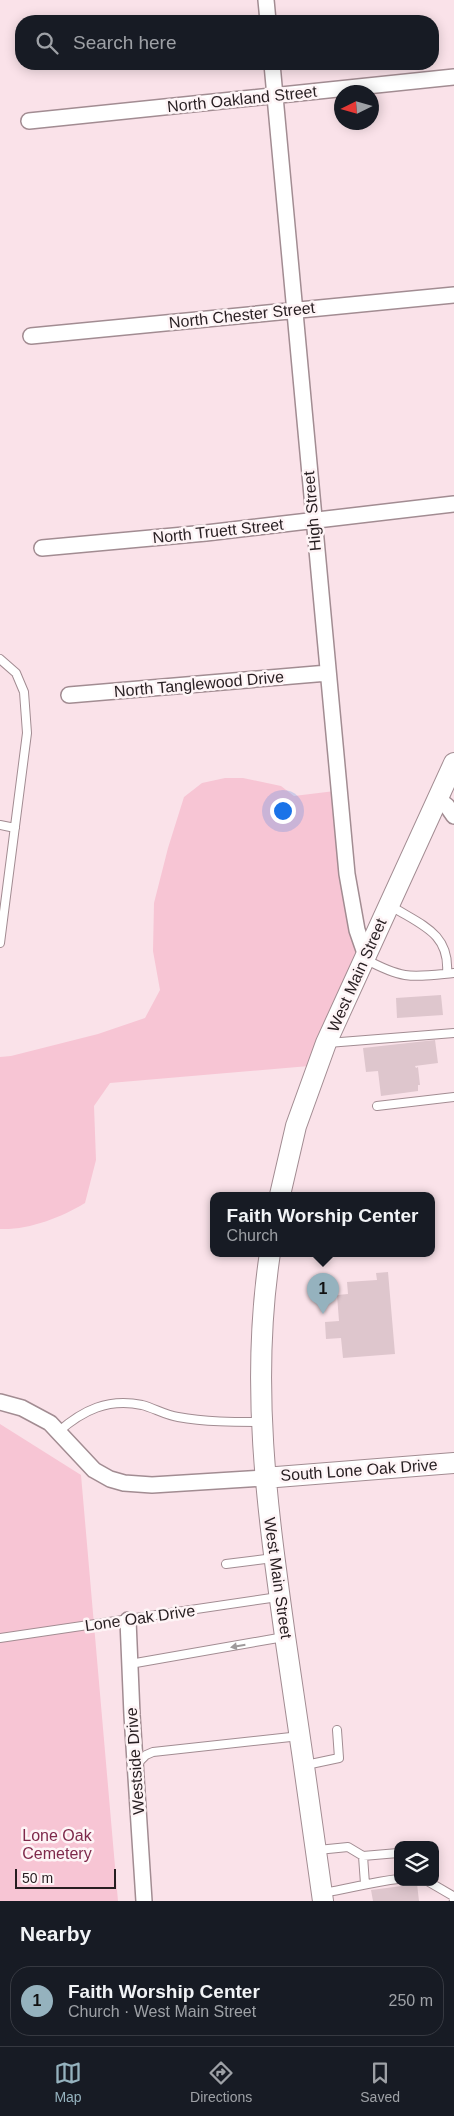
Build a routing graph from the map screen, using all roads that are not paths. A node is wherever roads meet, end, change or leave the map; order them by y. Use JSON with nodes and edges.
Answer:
{"nodes":[{"id":1,"x":266,"y":0,"type":"edge"},
{"id":2,"x":267,"y":15,"type":"edge"},
{"id":3,"x":273,"y":70,"type":"edge"},
{"id":4,"x":454,"y":77,"type":"edge"},
{"id":5,"x":275,"y":94,"type":"junction"},
{"id":6,"x":29,"y":121,"type":"dead end"},
{"id":7,"x":454,"y":295,"type":"edge"},
{"id":8,"x":295,"y":310,"type":"junction"},
{"id":9,"x":31,"y":336,"type":"dead end"},
{"id":10,"x":454,"y":504,"type":"edge"},
{"id":11,"x":313,"y":520,"type":"junction"},
{"id":12,"x":42,"y":548,"type":"dead end"},
{"id":13,"x":0,"y":659,"type":"edge"},
{"id":14,"x":328,"y":673,"type":"junction"},
{"id":15,"x":69,"y":695,"type":"dead end"},
{"id":16,"x":454,"y":763,"type":"edge"},
{"id":17,"x":438,"y":799,"type":"junction"},
{"id":18,"x":454,"y":816,"type":"edge"},
{"id":19,"x":0,"y":825,"type":"edge"},
{"id":20,"x":15,"y":828,"type":"junction"},
{"id":21,"x":389,"y":905,"type":"junction"},
{"id":22,"x":0,"y":944,"type":"edge"},
{"id":23,"x":365,"y":957,"type":"junction"},
{"id":24,"x":451,"y":973,"type":"edge"},
{"id":25,"x":454,"y":1033,"type":"edge"},
{"id":26,"x":326,"y":1043,"type":"junction"},
{"id":27,"x":454,"y":1097,"type":"edge"},
{"id":28,"x":377,"y":1106,"type":"dead end"},
{"id":29,"x":281,"y":1192,"type":"edge"},
{"id":30,"x":269,"y":1257,"type":"edge"},
{"id":31,"x":0,"y":1402,"type":"edge"},
{"id":32,"x":262,"y":1422,"type":"junction"},
{"id":33,"x":58,"y":1432,"type":"junction"},
{"id":34,"x":454,"y":1463,"type":"edge"},
{"id":35,"x":264,"y":1478,"type":"junction"},
{"id":36,"x":275,"y":1558,"type":"junction"},
{"id":37,"x":226,"y":1564,"type":"dead end"},
{"id":38,"x":280,"y":1596,"type":"junction"},
{"id":39,"x":128,"y":1620,"type":"junction"},
{"id":40,"x":286,"y":1637,"type":"junction"},
{"id":41,"x":0,"y":1638,"type":"edge"},
{"id":42,"x":130,"y":1664,"type":"junction"},
{"id":43,"x":337,"y":1730,"type":"dead end"},
{"id":44,"x":300,"y":1736,"type":"junction"},
{"id":45,"x":304,"y":1766,"type":"junction"},
{"id":46,"x":135,"y":1767,"type":"junction"},
{"id":47,"x":316,"y":1851,"type":"junction"},
{"id":48,"x":394,"y":1853,"type":"edge"},
{"id":49,"x":363,"y":1856,"type":"junction"},
{"id":50,"x":394,"y":1880,"type":"edge"},
{"id":51,"x":365,"y":1884,"type":"junction"},
{"id":52,"x":436,"y":1886,"type":"edge"},
{"id":53,"x":323,"y":1897,"type":"edge"},
{"id":54,"x":144,"y":1901,"type":"edge"},
{"id":55,"x":454,"y":1901,"type":"edge"}],
"edges":[{"from":1,"to":2,"type":"street"},
{"from":3,"to":5,"type":"street","name":"High Street"},
{"from":4,"to":5,"type":"street","name":"North Oakland Street"},
{"from":5,"to":6,"type":"street","name":"North Oakland Street"},
{"from":5,"to":8,"type":"street","name":"High Street"},
{"from":7,"to":8,"type":"street","name":"North Chester Street"},
{"from":8,"to":9,"type":"street","name":"North Chester Street"},
{"from":8,"to":11,"type":"street","name":"High Street"},
{"from":10,"to":11,"type":"street","name":"North Truett Street"},
{"from":11,"to":12,"type":"street","name":"North Truett Street"},
{"from":11,"to":14,"type":"street","name":"High Street"},
{"from":13,"to":20,"type":"lane"},
{"from":14,"to":15,"type":"street","name":"North Tanglewood Drive"},
{"from":14,"to":23,"type":"street","name":"High Street"},
{"from":16,"to":17,"type":"main road","name":"West Main Street"},
{"from":17,"to":18,"type":"street"},
{"from":17,"to":21,"type":"main road","name":"West Main Street"},
{"from":19,"to":20,"type":"lane"},
{"from":20,"to":22,"type":"lane"},
{"from":21,"to":23,"type":"main road","name":"West Main Street"},
{"from":21,"to":24,"type":"lane"},
{"from":23,"to":24,"type":"lane"},
{"from":23,"to":26,"type":"main road","name":"West Main Street"},
{"from":25,"to":26,"type":"lane"},
{"from":26,"to":29,"type":"main road","name":"West Main Street"},
{"from":27,"to":28,"type":"lane"},
{"from":30,"to":32,"type":"main road","name":"West Main Street"},
{"from":31,"to":33,"type":"street"},
{"from":32,"to":33,"type":"lane"},
{"from":32,"to":35,"type":"main road","name":"West Main Street"},
{"from":33,"to":35,"type":"street"},
{"from":34,"to":35,"type":"main road","name":"South Lone Oak Drive"},
{"from":35,"to":36,"type":"main road","name":"West Main Street"},
{"from":36,"to":37,"type":"lane"},
{"from":36,"to":38,"type":"main road","name":"West Main Street"},
{"from":38,"to":39,"type":"lane","name":"Lone Oak Drive"},
{"from":38,"to":40,"type":"main road","name":"West Main Street"},
{"from":39,"to":41,"type":"lane","name":"Lone Oak Drive"},
{"from":39,"to":42,"type":"street","name":"Westside Drive"},
{"from":40,"to":42,"type":"lane","one_way":true},
{"from":40,"to":44,"type":"main road","name":"West Main Street"},
{"from":42,"to":46,"type":"street","name":"Westside Drive"},
{"from":43,"to":45,"type":"lane"},
{"from":44,"to":45,"type":"main road","name":"West Main Street"},
{"from":44,"to":46,"type":"lane"},
{"from":45,"to":47,"type":"main road","name":"West Main Street"},
{"from":46,"to":54,"type":"street","name":"Westside Drive"},
{"from":47,"to":49,"type":"lane"},
{"from":47,"to":53,"type":"main road","name":"West Main Street"},
{"from":48,"to":49,"type":"lane"},
{"from":49,"to":51,"type":"lane"},
{"from":50,"to":51,"type":"lane"},
{"from":51,"to":53,"type":"lane"},
{"from":52,"to":55,"type":"lane"}]}
